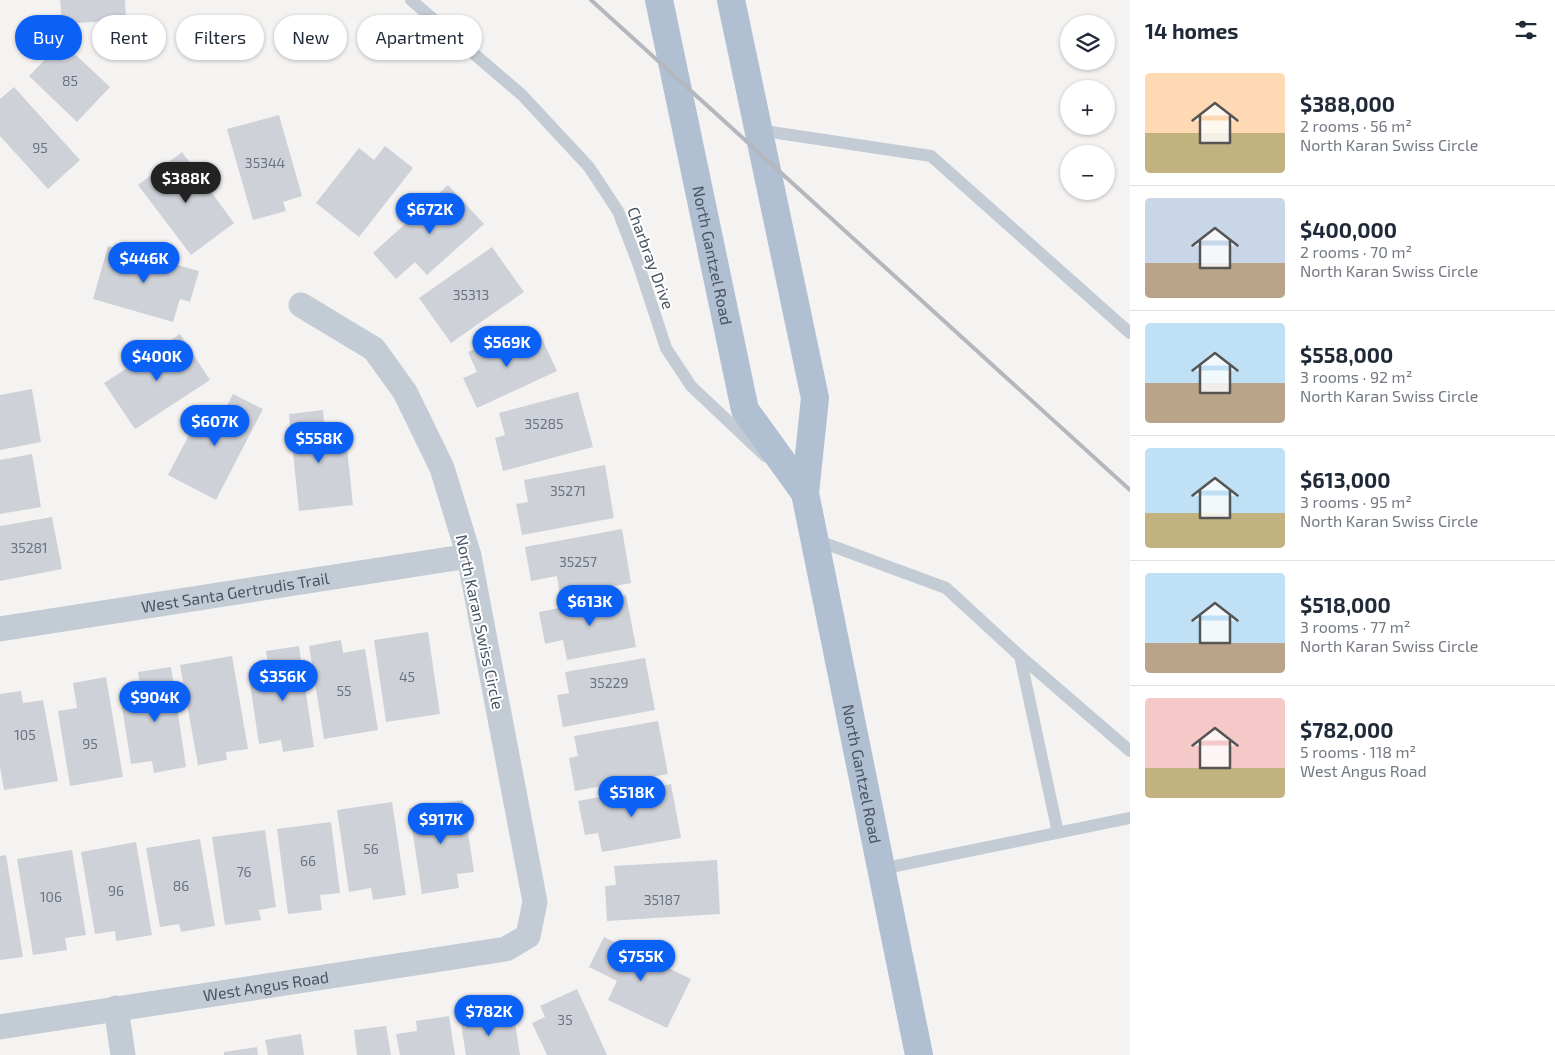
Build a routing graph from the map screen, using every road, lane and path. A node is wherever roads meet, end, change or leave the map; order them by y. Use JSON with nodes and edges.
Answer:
{"nodes":[{"id":1,"x":411,"y":0,"type":"edge"},
{"id":2,"x":659,"y":0,"type":"edge"},
{"id":3,"x":731,"y":0,"type":"edge"},
{"id":4,"x":758,"y":130,"type":"junction"},
{"id":5,"x":301,"y":305,"type":"dead end"},
{"id":6,"x":1130,"y":333,"type":"edge"},
{"id":7,"x":805,"y":493,"type":"junction"},
{"id":8,"x":815,"y":540,"type":"junction"},
{"id":9,"x":469,"y":556,"type":"junction"},
{"id":10,"x":0,"y":629,"type":"edge"},
{"id":11,"x":1020,"y":656,"type":"junction"},
{"id":12,"x":1130,"y":751,"type":"edge"},
{"id":13,"x":1130,"y":818,"type":"edge"},
{"id":14,"x":1058,"y":833,"type":"junction"},
{"id":15,"x":881,"y":869,"type":"junction"},
{"id":16,"x":528,"y":936,"type":"joint"},
{"id":17,"x":116,"y":1008,"type":"junction"},
{"id":18,"x":0,"y":1027,"type":"edge"},
{"id":19,"x":124,"y":1055,"type":"edge"},
{"id":20,"x":919,"y":1055,"type":"edge"}],
"edges":[{"from":1,"to":7,"type":"lane","name":"Charbray Drive"},
{"from":2,"to":7,"type":"main road","name":"North Gantzel Road"},
{"from":3,"to":4,"type":"main road","name":"North Gantzel Road"},
{"from":4,"to":6,"type":"lane"},
{"from":4,"to":7,"type":"main road","name":"North Gantzel Road"},
{"from":5,"to":9,"type":"street","name":"North Karan Swiss Circle"},
{"from":7,"to":8,"type":"main road","name":"North Gantzel Road"},
{"from":8,"to":11,"type":"lane"},
{"from":8,"to":15,"type":"main road","name":"North Gantzel Road"},
{"from":9,"to":10,"type":"street","name":"West Santa Gertrudis Trail"},
{"from":9,"to":16,"type":"street","name":"North Karan Swiss Circle"},
{"from":11,"to":12,"type":"lane"},
{"from":11,"to":14,"type":"lane"},
{"from":13,"to":14,"type":"lane"},
{"from":14,"to":15,"type":"lane"},
{"from":15,"to":20,"type":"main road","name":"North Gantzel Road"},
{"from":16,"to":17,"type":"street","name":"West Angus Road"},
{"from":17,"to":18,"type":"street","name":"West Angus Road"},
{"from":17,"to":19,"type":"street"}]}
